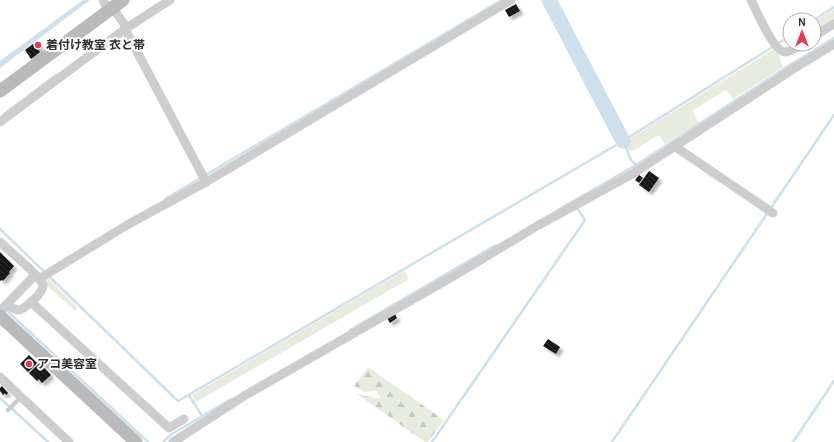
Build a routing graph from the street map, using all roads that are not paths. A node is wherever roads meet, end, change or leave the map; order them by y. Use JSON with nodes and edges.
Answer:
{"nodes":[{"id":1,"x":123,"y":0,"type":"edge"},
{"id":2,"x":170,"y":0,"type":"edge"},
{"id":3,"x":511,"y":0,"type":"edge"},
{"id":4,"x":751,"y":0,"type":"edge"},
{"id":5,"x":108,"y":6,"type":"edge"},
{"id":6,"x":834,"y":24,"type":"edge"},
{"id":7,"x":125,"y":27,"type":"junction"},
{"id":8,"x":822,"y":31,"type":"edge"},
{"id":9,"x":834,"y":44,"type":"edge"},
{"id":10,"x":782,"y":52,"type":"edge"},
{"id":11,"x":0,"y":91,"type":"edge"},
{"id":12,"x":0,"y":122,"type":"edge"},
{"id":13,"x":674,"y":146,"type":"junction"},
{"id":14,"x":204,"y":178,"type":"junction"},
{"id":15,"x":770,"y":211,"type":"dead end"},
{"id":16,"x":0,"y":242,"type":"edge"},
{"id":17,"x":42,"y":276,"type":"junction"},
{"id":18,"x":31,"y":302,"type":"junction"},
{"id":19,"x":2,"y":310,"type":"edge"},
{"id":20,"x":0,"y":377,"type":"edge"},
{"id":21,"x":21,"y":397,"type":"junction"},
{"id":22,"x":8,"y":410,"type":"dead end"},
{"id":23,"x":184,"y":419,"type":"dead end"},
{"id":24,"x":69,"y":442,"type":"edge"},
{"id":25,"x":136,"y":442,"type":"edge"},
{"id":26,"x":173,"y":442,"type":"edge"}],
"edges":[{"from":1,"to":5,"type":"street"},
{"from":2,"to":7,"type":"street"},
{"from":3,"to":14,"type":"street"},
{"from":4,"to":10,"type":"street"},
{"from":5,"to":7,"type":"street"},
{"from":5,"to":11,"type":"street"},
{"from":6,"to":8,"type":"street"},
{"from":7,"to":12,"type":"street"},
{"from":7,"to":14,"type":"street"},
{"from":9,"to":13,"type":"street"},
{"from":13,"to":15,"type":"street"},
{"from":13,"to":26,"type":"street"},
{"from":14,"to":17,"type":"street"},
{"from":16,"to":17,"type":"street"},
{"from":17,"to":18,"type":"street"},
{"from":17,"to":19,"type":"street"},
{"from":18,"to":19,"type":"street"},
{"from":18,"to":23,"type":"street"},
{"from":19,"to":25,"type":"street"},
{"from":20,"to":21,"type":"street"},
{"from":21,"to":22,"type":"lane"},
{"from":21,"to":24,"type":"street"}]}
